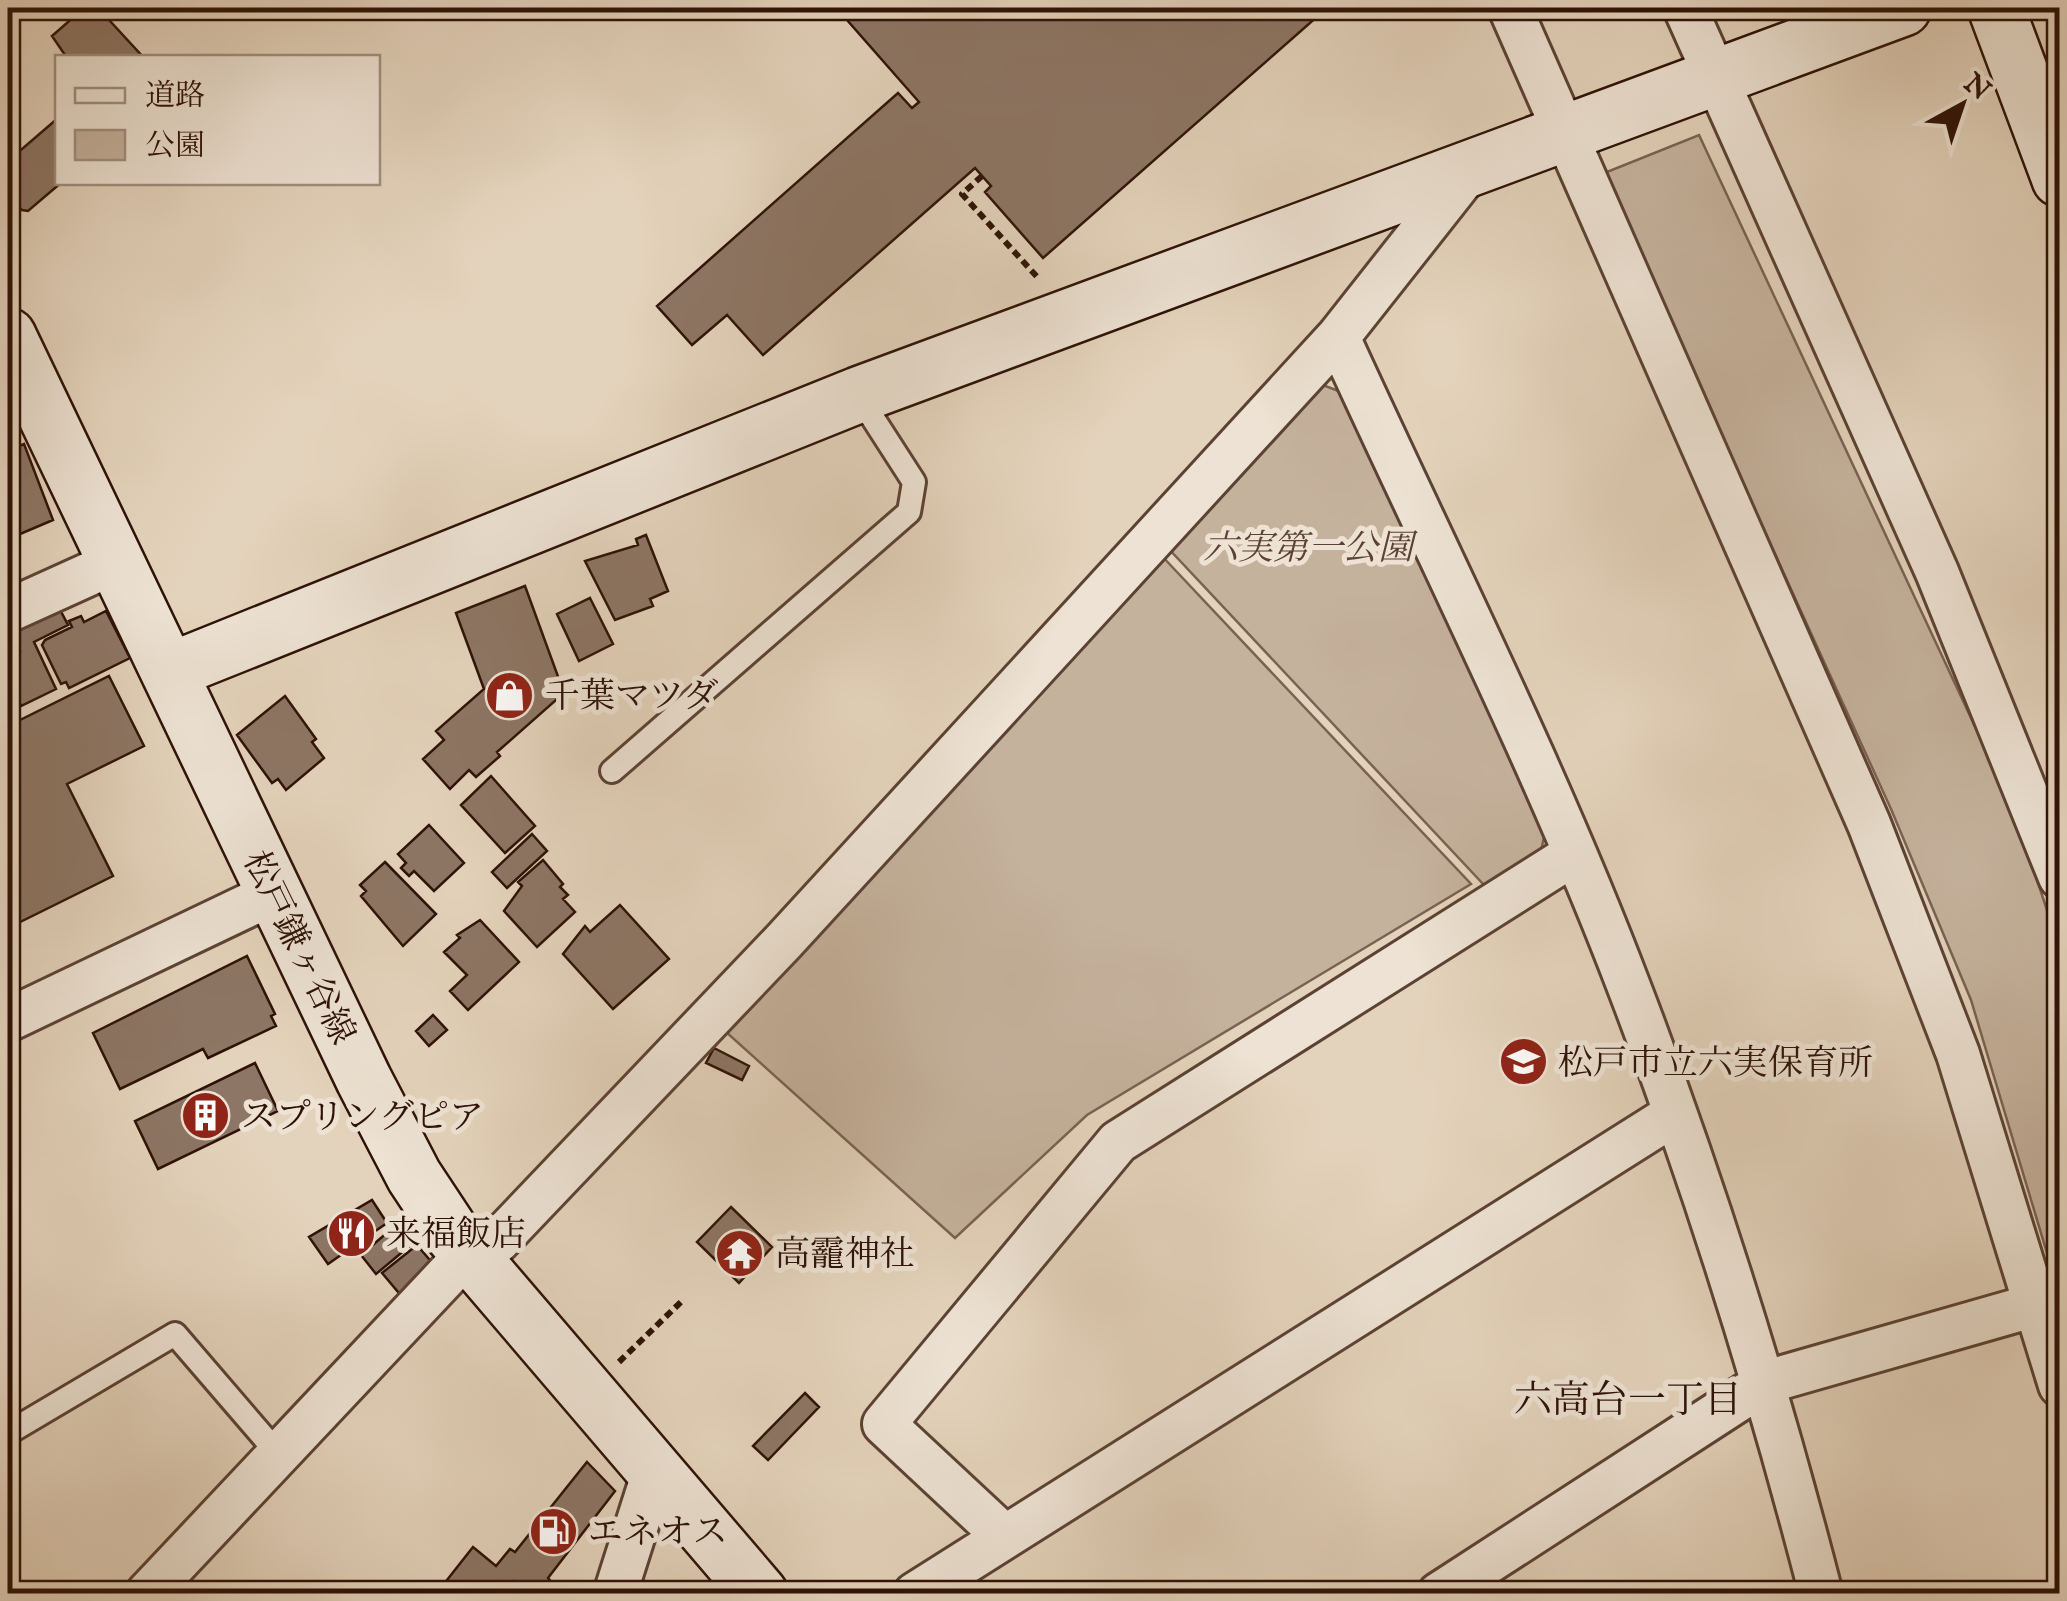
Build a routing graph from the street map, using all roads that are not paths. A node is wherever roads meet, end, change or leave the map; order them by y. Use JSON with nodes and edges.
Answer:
{"nodes":[{"id":1,"x":1510,"y":8,"type":"edge"},
{"id":2,"x":1686,"y":8,"type":"edge"},
{"id":3,"x":1903,"y":8,"type":"edge"},
{"id":4,"x":1996,"y":8,"type":"edge"},
{"id":5,"x":1718,"y":77,"type":"junction"},
{"id":6,"x":1567,"y":133,"type":"junction"},
{"id":7,"x":1469,"y":171,"type":"junction"},
{"id":8,"x":2060,"y":179,"type":"edge"},
{"id":9,"x":1338,"y":336,"type":"junction"},
{"id":10,"x":13,"y":359,"type":"edge"},
{"id":11,"x":858,"y":395,"type":"junction"},
{"id":12,"x":116,"y":562,"type":"junction"},
{"id":13,"x":8,"y":610,"type":"edge"},
{"id":14,"x":170,"y":671,"type":"junction"},
{"id":15,"x":612,"y":771,"type":"dead end"},
{"id":16,"x":1574,"y":854,"type":"junction"},
{"id":17,"x":2060,"y":876,"type":"edge"},
{"id":18,"x":274,"y":893,"type":"junction"},
{"id":19,"x":8,"y":1020,"type":"edge"},
{"id":20,"x":1672,"y":1114,"type":"junction"},
{"id":21,"x":474,"y":1259,"type":"junction"},
{"id":22,"x":2048,"y":1302,"type":"edge"},
{"id":23,"x":1766,"y":1382,"type":"junction"},
{"id":24,"x":2060,"y":1385,"type":"edge"},
{"id":25,"x":8,"y":1432,"type":"edge"},
{"id":26,"x":279,"y":1455,"type":"junction"},
{"id":27,"x":654,"y":1471,"type":"junction"},
{"id":28,"x":1004,"y":1536,"type":"junction"},
{"id":29,"x":147,"y":1594,"type":"edge"},
{"id":30,"x":615,"y":1594,"type":"edge"},
{"id":31,"x":760,"y":1594,"type":"edge"},
{"id":32,"x":915,"y":1594,"type":"edge"},
{"id":33,"x":1439,"y":1594,"type":"edge"},
{"id":34,"x":1821,"y":1594,"type":"edge"}],
"edges":[{"from":1,"to":6,"type":"street"},
{"from":2,"to":5,"type":"street"},
{"from":3,"to":5,"type":"street"},
{"from":4,"to":8,"type":"street"},
{"from":5,"to":6,"type":"street"},
{"from":5,"to":17,"type":"street"},
{"from":6,"to":7,"type":"street"},
{"from":6,"to":22,"type":"street"},
{"from":7,"to":9,"type":"street"},
{"from":7,"to":11,"type":"street"},
{"from":9,"to":16,"type":"street"},
{"from":9,"to":21,"type":"street"},
{"from":10,"to":12,"type":"street","name":"松戸鎌ヶ谷線"},
{"from":11,"to":14,"type":"street"},
{"from":11,"to":15,"type":"lane"},
{"from":12,"to":13,"type":"street"},
{"from":12,"to":14,"type":"street","name":"松戸鎌ヶ谷線"},
{"from":14,"to":18,"type":"street","name":"松戸鎌ヶ谷線"},
{"from":16,"to":20,"type":"street"},
{"from":16,"to":28,"type":"street"},
{"from":18,"to":19,"type":"street"},
{"from":18,"to":21,"type":"street","name":"松戸鎌ヶ谷線"},
{"from":20,"to":23,"type":"street"},
{"from":20,"to":28,"type":"street"},
{"from":21,"to":26,"type":"street"},
{"from":21,"to":27,"type":"street","name":"松戸鎌ヶ谷線"},
{"from":22,"to":23,"type":"street"},
{"from":22,"to":24,"type":"street"},
{"from":23,"to":33,"type":"street"},
{"from":23,"to":34,"type":"street"},
{"from":25,"to":26,"type":"lane"},
{"from":26,"to":29,"type":"street"},
{"from":27,"to":30,"type":"street"},
{"from":27,"to":31,"type":"street","name":"松戸鎌ヶ谷線"},
{"from":28,"to":32,"type":"street"}]}
